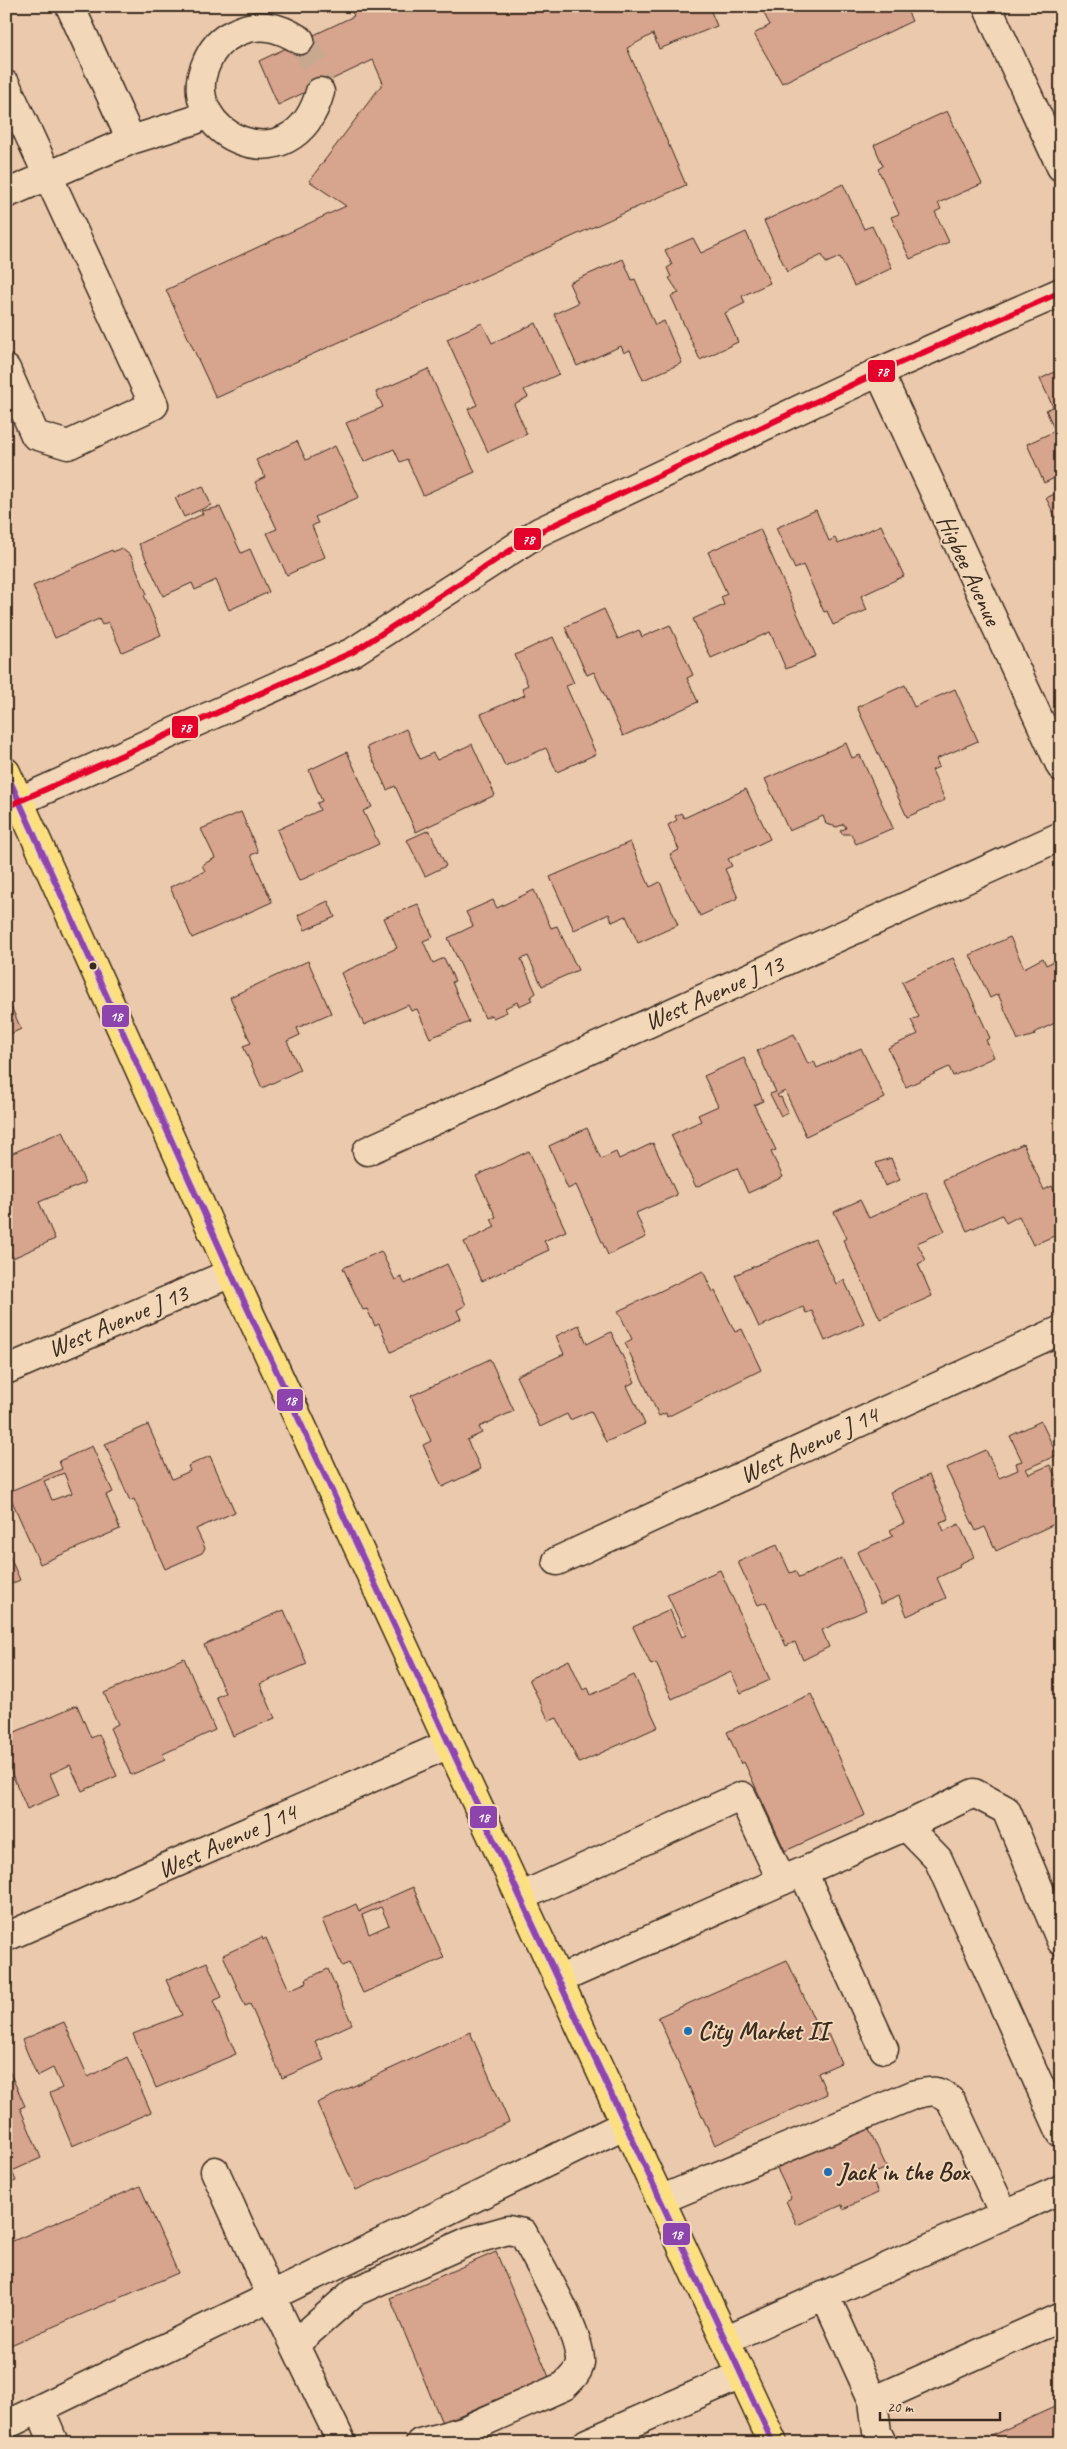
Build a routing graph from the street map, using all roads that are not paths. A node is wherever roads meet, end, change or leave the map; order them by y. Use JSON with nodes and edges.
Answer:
{"nodes":[{"id":1,"x":70,"y":6,"type":"edge"},
{"id":2,"x":987,"y":6,"type":"edge"},
{"id":3,"x":300,"y":40,"type":"tunnel mouth"},
{"id":4,"x":6,"y":85,"type":"edge"},
{"id":5,"x":320,"y":92,"type":"tunnel mouth"},
{"id":6,"x":206,"y":110,"type":"junction"},
{"id":7,"x":131,"y":140,"type":"junction"},
{"id":8,"x":1061,"y":167,"type":"edge"},
{"id":9,"x":48,"y":176,"type":"junction"},
{"id":10,"x":6,"y":194,"type":"edge"},
{"id":11,"x":1061,"y":292,"type":"edge"},
{"id":12,"x":6,"y":369,"type":"edge"},
{"id":13,"x":878,"y":372,"type":"junction"},
{"id":14,"x":1061,"y":767,"type":"edge"},
{"id":15,"x":6,"y":772,"type":"edge"},
{"id":16,"x":13,"y":804,"type":"edge"},
{"id":17,"x":1061,"y":836,"type":"edge"},
{"id":18,"x":368,"y":1151,"type":"dead end"},
{"id":19,"x":231,"y":1273,"type":"junction"},
{"id":20,"x":1061,"y":1330,"type":"edge"},
{"id":21,"x":6,"y":1370,"type":"edge"},
{"id":22,"x":557,"y":1561,"type":"dead end"},
{"id":23,"x":448,"y":1744,"type":"junction"},
{"id":24,"x":906,"y":1826,"type":"junction"},
{"id":25,"x":792,"y":1876,"type":"junction"},
{"id":26,"x":520,"y":1897,"type":"junction"},
{"id":27,"x":6,"y":1937,"type":"edge"},
{"id":28,"x":1061,"y":1941,"type":"edge"},
{"id":29,"x":558,"y":1980,"type":"junction"},
{"id":30,"x":884,"y":2049,"type":"dead end"},
{"id":31,"x":626,"y":2124,"type":"junction"},
{"id":32,"x":1061,"y":2133,"type":"edge"},
{"id":33,"x":215,"y":2171,"type":"dead end"},
{"id":34,"x":1061,"y":2189,"type":"edge"},
{"id":35,"x":660,"y":2200,"type":"junction"},
{"id":36,"x":1004,"y":2214,"type":"junction"},
{"id":37,"x":825,"y":2295,"type":"junction"},
{"id":38,"x":272,"y":2298,"type":"junction"},
{"id":39,"x":1061,"y":2317,"type":"edge"},
{"id":40,"x":725,"y":2340,"type":"junction"},
{"id":41,"x":295,"y":2344,"type":"junction"},
{"id":42,"x":742,"y":2375,"type":"junction"},
{"id":43,"x":872,"y":2401,"type":"junction"},
{"id":44,"x":40,"y":2410,"type":"junction"},
{"id":45,"x":6,"y":2425,"type":"edge"},
{"id":46,"x":54,"y":2443,"type":"edge"},
{"id":47,"x":342,"y":2443,"type":"edge"},
{"id":48,"x":420,"y":2443,"type":"edge"},
{"id":49,"x":586,"y":2443,"type":"edge"},
{"id":50,"x":773,"y":2443,"type":"edge"},
{"id":51,"x":882,"y":2443,"type":"edge"}],
"edges":[{"from":1,"to":7,"type":"street"},
{"from":2,"to":8,"type":"street"},
{"from":3,"to":6,"type":"street"},
{"from":4,"to":9,"type":"street"},
{"from":5,"to":6,"type":"street"},
{"from":6,"to":7,"type":"street"},
{"from":7,"to":9,"type":"street"},
{"from":9,"to":10,"type":"street"},
{"from":9,"to":12,"type":"street"},
{"from":11,"to":13,"type":"street"},
{"from":13,"to":14,"type":"street","name":"Higbee Avenue"},
{"from":13,"to":16,"type":"street"},
{"from":15,"to":16,"type":"main road"},
{"from":16,"to":19,"type":"main road"},
{"from":17,"to":18,"type":"street","name":"West Avenue J 13"},
{"from":19,"to":21,"type":"street","name":"West Avenue J 13"},
{"from":19,"to":23,"type":"main road"},
{"from":20,"to":22,"type":"street","name":"West Avenue J 14"},
{"from":23,"to":26,"type":"main road"},
{"from":23,"to":27,"type":"street","name":"West Avenue J 14"},
{"from":24,"to":25,"type":"street"},
{"from":24,"to":28,"type":"street"},
{"from":24,"to":32,"type":"street"},
{"from":25,"to":26,"type":"street"},
{"from":25,"to":29,"type":"street"},
{"from":25,"to":30,"type":"street"},
{"from":26,"to":29,"type":"main road"},
{"from":29,"to":31,"type":"main road"},
{"from":31,"to":35,"type":"main road"},
{"from":31,"to":38,"type":"street"},
{"from":33,"to":38,"type":"street"},
{"from":34,"to":36,"type":"street"},
{"from":35,"to":36,"type":"street"},
{"from":35,"to":40,"type":"main road"},
{"from":36,"to":37,"type":"street"},
{"from":37,"to":40,"type":"street"},
{"from":37,"to":43,"type":"street"},
{"from":38,"to":41,"type":"street"},
{"from":38,"to":44,"type":"street"},
{"from":39,"to":43,"type":"street"},
{"from":40,"to":42,"type":"main road"},
{"from":41,"to":47,"type":"street"},
{"from":41,"to":48,"type":"street"},
{"from":42,"to":49,"type":"street"},
{"from":42,"to":50,"type":"main road"},
{"from":43,"to":51,"type":"street"},
{"from":44,"to":45,"type":"street"},
{"from":44,"to":46,"type":"street"}]}
